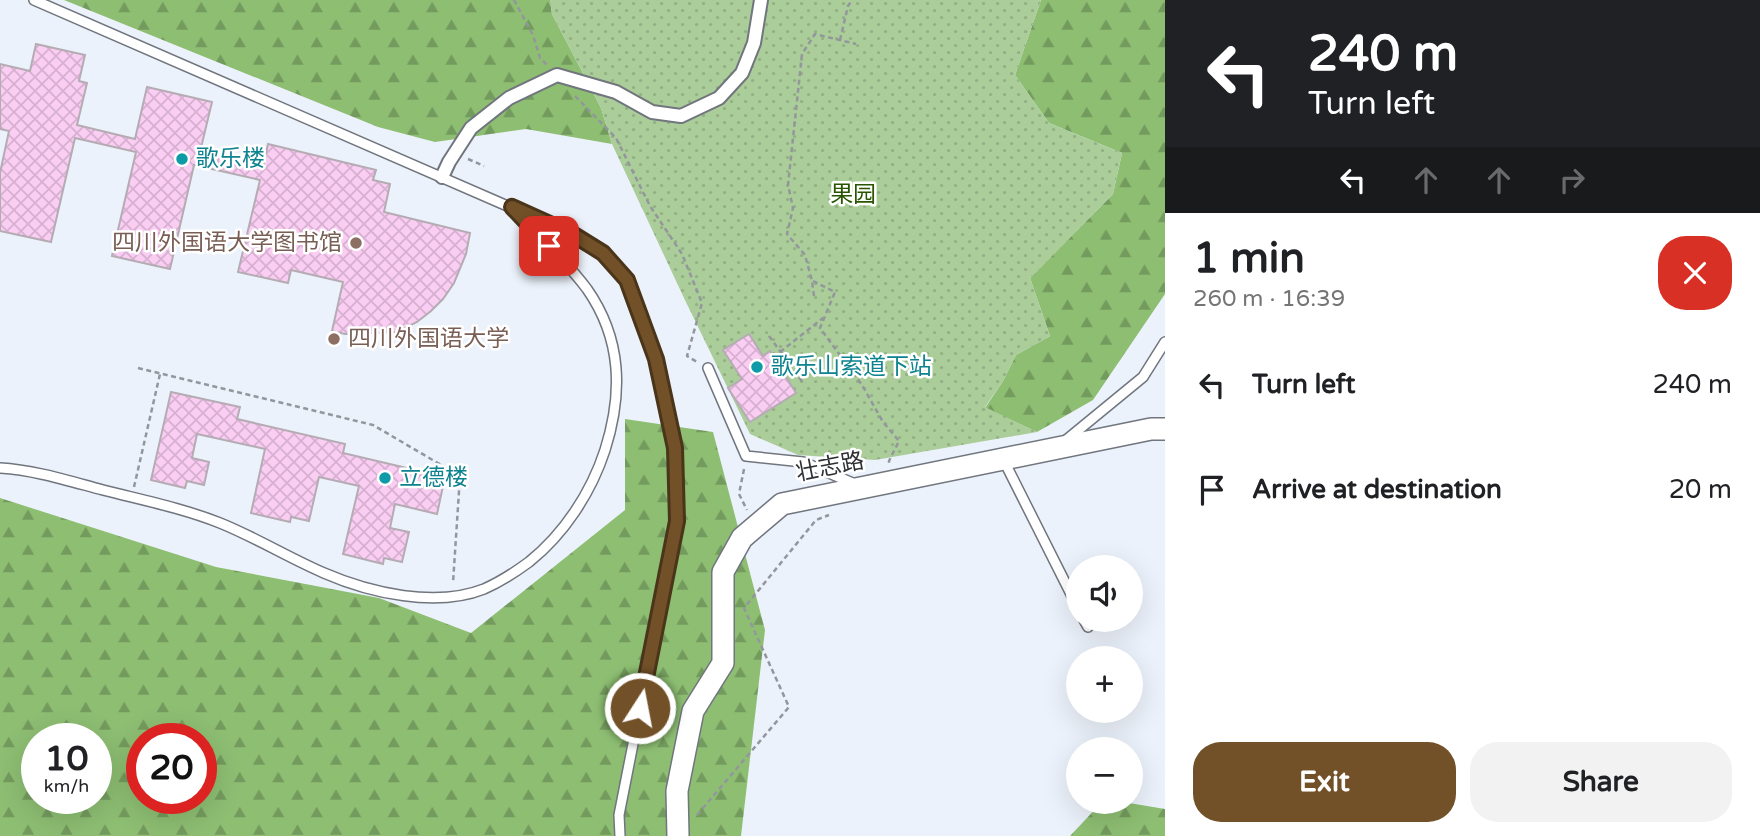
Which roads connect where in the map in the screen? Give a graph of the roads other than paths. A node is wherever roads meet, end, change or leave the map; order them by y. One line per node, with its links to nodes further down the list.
1 (34, 0): 3 (lane)
2 (761, 0): 3 (street)
3 (442, 177): 4 (lane)
4 (512, 207): 10 (lane); 14 (lane)
5 (1165, 342): 8 (lane)
6 (708, 368): 11 (lane)
7 (1165, 429): 8 (street, 壮志路)
8 (1056, 449): 9 (street, 壮志路)
9 (1004, 459): 11 (street, 壮志路); 12 (lane)
10 (0, 468)
11 (863, 488): 13 (street, 壮志路)
12 (1066, 584)
13 (678, 828)
14 (620, 836)

